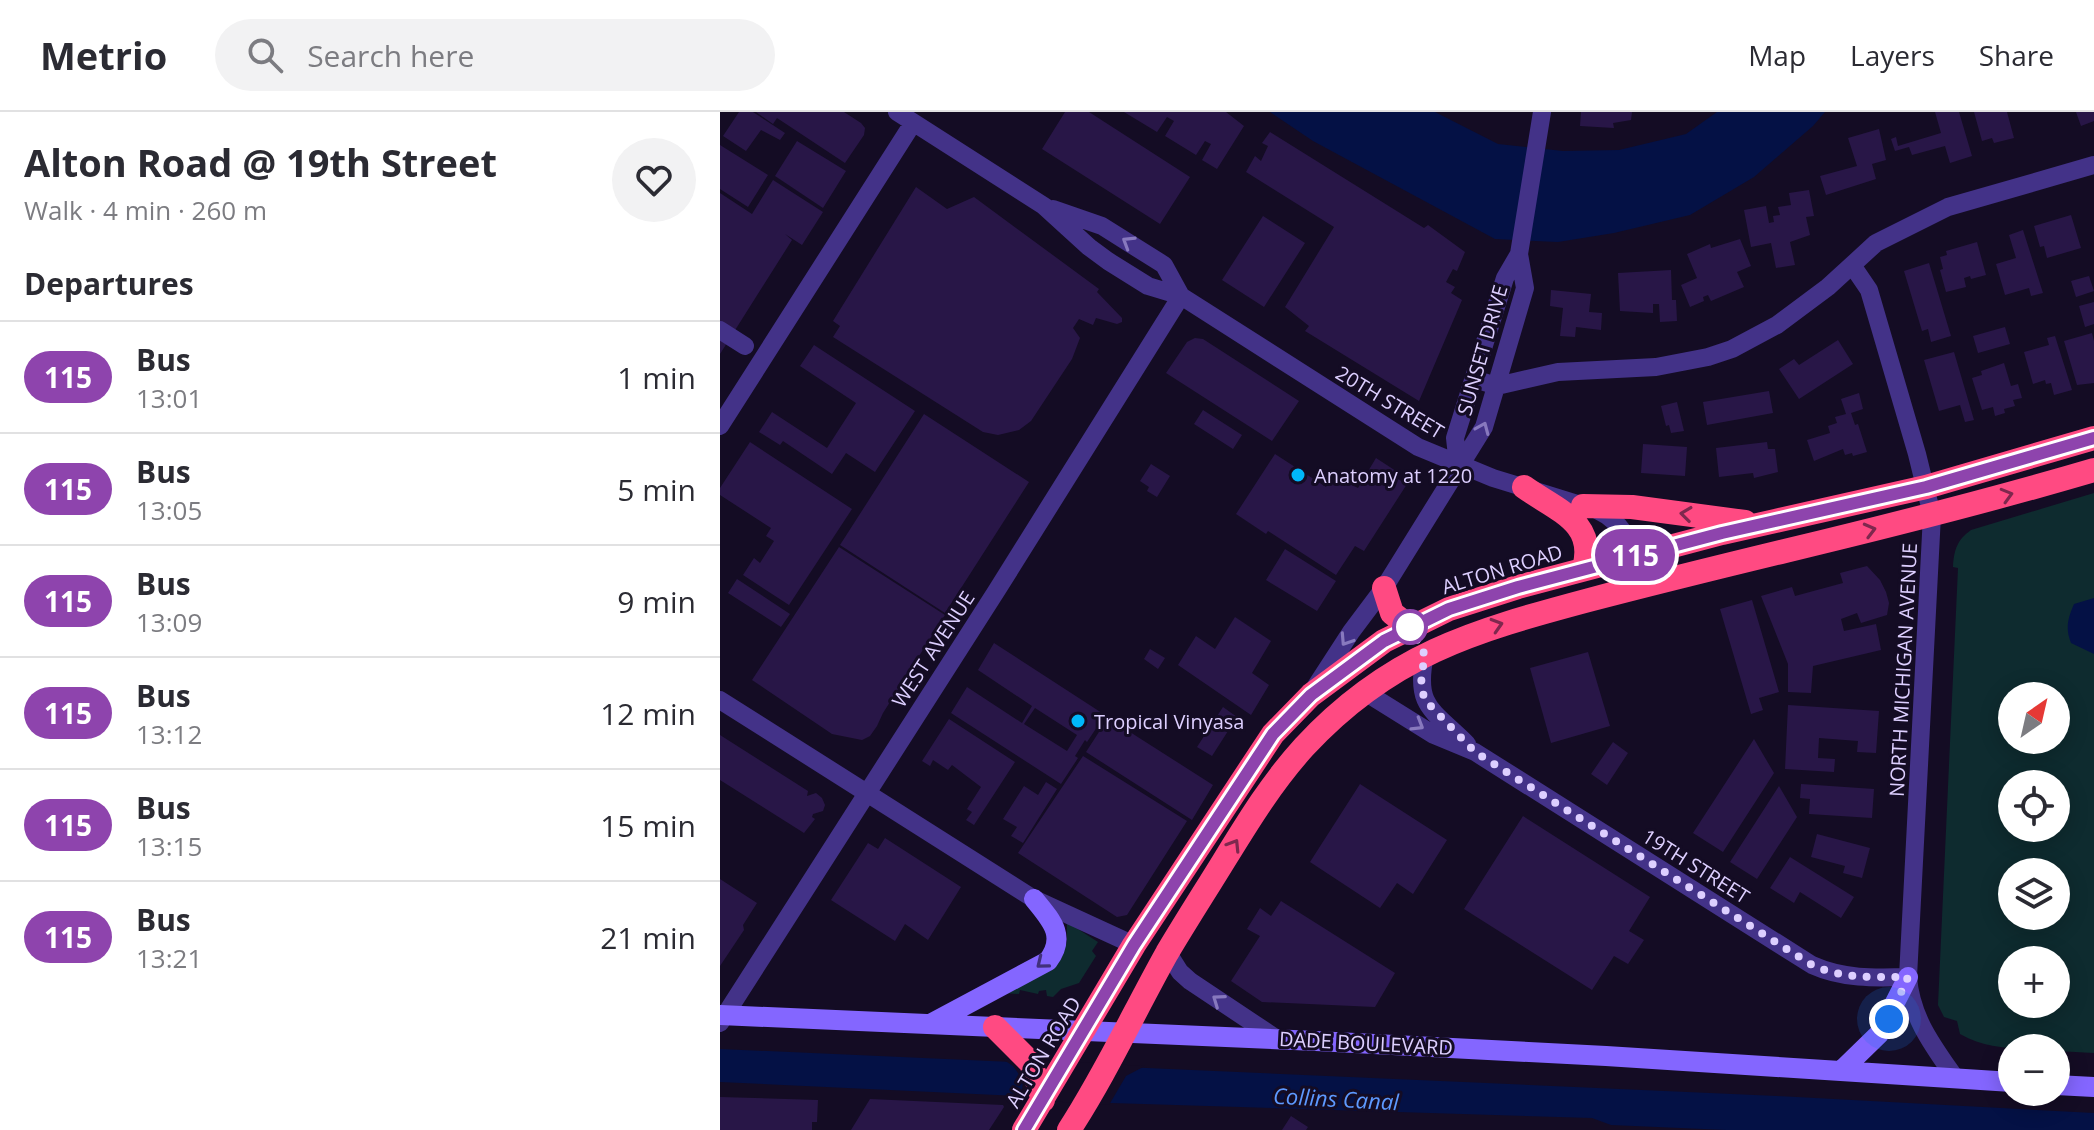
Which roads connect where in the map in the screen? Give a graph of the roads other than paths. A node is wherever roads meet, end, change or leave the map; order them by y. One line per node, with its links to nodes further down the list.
1 (897, 112): 3 (street, 20TH STREET)
2 (1542, 112): 6 (street, SUNSET DRIVE)
3 (913, 123): 5 (street, 20TH STREET); 15 (street)
4 (2094, 165): 7 (street)
5 (1044, 206): 8 (street, 20TH STREET); 8 (street, 20TH STREET, one-way to 5)
6 (1519, 254): 9 (street); 10 (street, SUNSET DRIVE)
7 (1852, 265): 14 (street); 20 (street, NORTH MICHIGAN AVENUE)
8 (1181, 296): 17 (street, 20TH STREET); 34 (street, WEST AVENUE)
9 (1496, 308): 10 (street); 13 (street)
10 (1517, 314): 14 (street, SUNSET DRIVE)
11 (720, 330): 12 (street)
12 (745, 346)
13 (1474, 379): 14 (street); 17 (street)
14 (1497, 386): 17 (street, SUNSET DRIVE, one-way to 14)
15 (720, 426)
16 (2094, 438): 20 (highway, ALTON ROAD)
17 (1458, 465): 19 (street, 20TH STREET); 27 (street, SUNSET DRIVE)
18 (2094, 470): 22 (highway, one-way to 18)
19 (1524, 487): 21 (street, 20TH STREET); 25 (highway)
20 (1926, 487): 22 (street, NORTH MICHIGAN AVENUE); 23 (highway, ALTON ROAD)
21 (1583, 506): 23 (highway, one-way to 21); 24 (street, 20TH STREET)
22 (1932, 515): 26 (highway, one-way to 22); 38 (street, NORTH MICHIGAN AVENUE)
23 (1763, 524): 24 (highway, ALTON ROAD)
24 (1635, 555): 25 (highway, ALTON ROAD); 26 (street, 20TH STREET)
25 (1584, 568): 28 (highway, ALTON ROAD)
26 (1645, 585): 29 (highway, one-way to 26)
27 (1384, 588): 28 (highway); 31 (street, SUNSET DRIVE, one-way to 31)
28 (1410, 627): 31 (highway, ALTON ROAD)
29 (1425, 655): 30 (highway); 33 (street, 19TH STREET)
30 (1365, 692): 33 (street, 19TH STREET, one-way to 33); 37 (highway, one-way to 30)
31 (1311, 695): 36 (highway, ALTON ROAD)
32 (720, 700): 34 (street)
33 (1475, 752): 38 (street, 19TH STREET)
34 (867, 794): 35 (street); 39 (street, WEST AVENUE)
35 (1034, 899): 36 (street); 40 (main road, one-way to 40)
36 (1134, 945): 42 (highway, ALTON ROAD)
37 (1168, 953): 43 (highway); 44 (street, one-way to 37)
38 (1908, 977): 45 (main road); 46 (street, NORTH MICHIGAN AVENUE)
39 (722, 1018): 40 (main road, DADE BOULEVARD)
40 (929, 1024): 41 (main road, DADE BOULEVARD)
41 (995, 1027): 42 (main road, DADE BOULEVARD); 50 (highway)
42 (1084, 1030): 43 (main road, DADE BOULEVARD); 50 (highway, ALTON ROAD)
43 (1126, 1032): 44 (main road, DADE BOULEVARD); 52 (highway)
44 (1277, 1039): 45 (main road, DADE BOULEVARD)
45 (1841, 1071): 46 (main road, DADE BOULEVARD)
46 (1956, 1079): 47 (main road, DADE BOULEVARD)
47 (1998, 1081)
48 (2070, 1086): 49 (main road)
49 (2094, 1087)
50 (1042, 1101): 51 (highway, ALTON ROAD)
51 (1024, 1130)
52 (1069, 1130)

